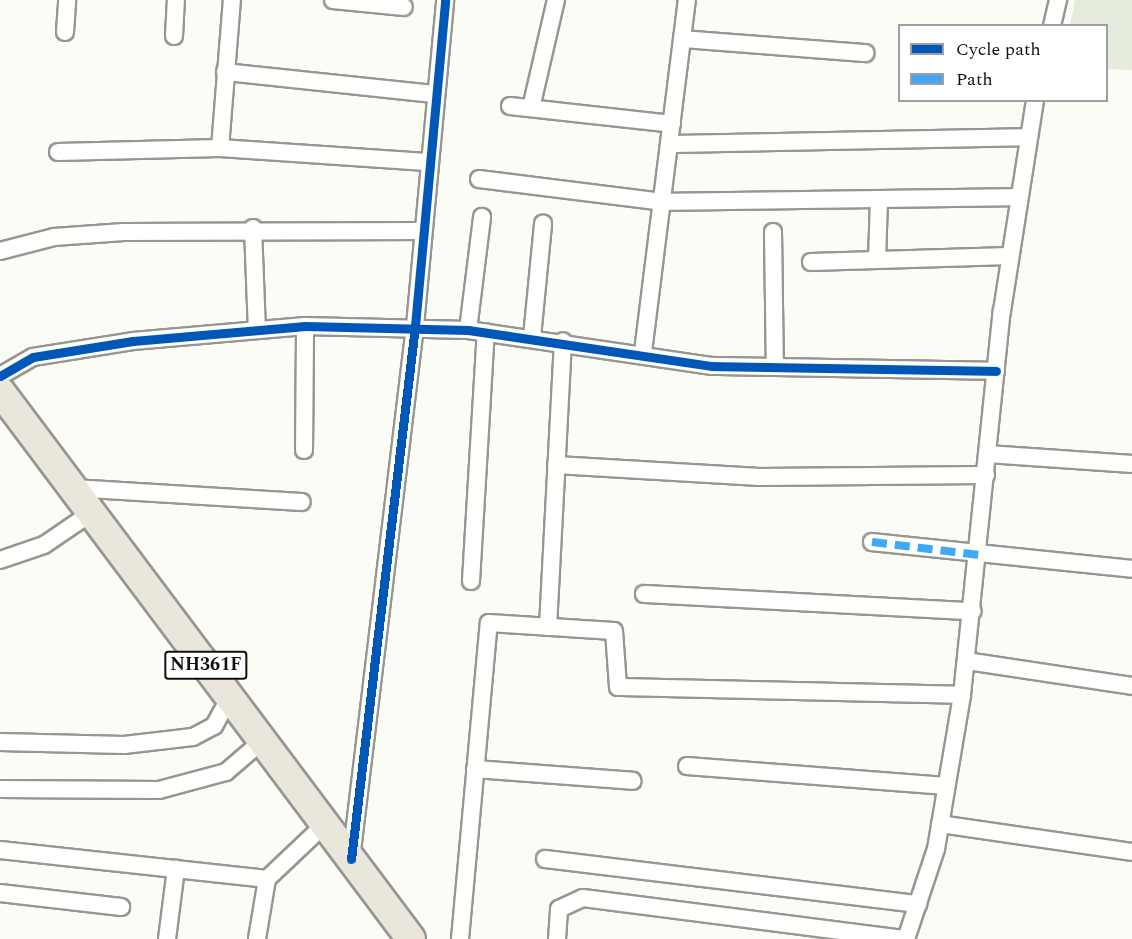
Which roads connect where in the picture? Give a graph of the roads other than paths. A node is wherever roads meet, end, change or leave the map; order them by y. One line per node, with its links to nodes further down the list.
1 (66, 0): 11 (street)
2 (176, 0): 12 (street)
3 (232, 0): 15 (street)
4 (333, 0): 9 (street)
5 (445, 0): 16 (street)
6 (556, 0): 19 (street)
7 (687, 0): 13 (street)
8 (1058, 0): 10 (street)
9 (404, 7)
10 (1052, 24)
11 (65, 32)
12 (174, 36)
13 (682, 39): 14 (street); 20 (street)
14 (865, 53)
15 (225, 72): 16 (street); 23 (street)
16 (433, 94): 25 (street)
17 (1035, 102): 21 (street)
18 (510, 106): 19 (street)
19 (531, 108): 20 (street)
20 (672, 124): 22 (street)
21 (1028, 137): 22 (street); 27 (street)
22 (669, 144): 29 (street)
23 (220, 148): 24 (street); 25 (street)
24 (58, 152)
25 (427, 162): 33 (street)
26 (479, 179): 29 (street)
27 (1019, 197): 28 (street); 36 (street)
28 (879, 199): 29 (street); 37 (street)
29 (663, 202): 46 (street)
30 (482, 217): 42 (street)
31 (543, 224): 44 (street)
32 (253, 228): 33 (street); 35 (street); 41 (street)
33 (422, 231): 40 (street)
34 (773, 232): 47 (street)
35 (0, 251)
36 (1010, 256): 37 (street); 48 (street)
37 (877, 260): 38 (street)
38 (811, 262)
39 (304, 326): 40 (street); 41 (street); 51 (street)
40 (415, 326): 42 (street); 82 (street)
41 (257, 330): 49 (street)
42 (468, 330): 43 (street)
43 (486, 332): 44 (street); 63 (street)
44 (532, 337): 45 (street)
45 (562, 341): 46 (street); 54 (street)
46 (643, 352): 47 (street)
47 (775, 367): 48 (street)
48 (996, 371): 52 (street)
49 (0, 376)
50 (3, 400): 56 (highway, NH361F)
51 (304, 450)
52 (988, 454): 53 (street); 55 (street)
53 (1132, 464)
54 (556, 465): 55 (street); 66 (street)
55 (986, 475): 60 (street)
56 (73, 488): 57 (street); 58 (highway, NH361F)
57 (302, 502)
58 (91, 513): 61 (street); 70 (highway, NH361F)
59 (872, 542): 60 (street)
60 (979, 555): 62 (street); 65 (street)
61 (0, 560)
62 (1132, 569)
63 (471, 581)
64 (644, 594): 65 (street)
65 (973, 610): 67 (street)
66 (548, 627): 69 (street); 74 (street)
67 (966, 661): 68 (street); 69 (street)
68 (1132, 686)
69 (962, 695): 76 (street)
70 (230, 698): 71 (highway, NH361F); 72 (street)
71 (262, 741): 77 (street); 78 (highway, NH361F)
72 (0, 742)
73 (687, 766): 76 (street)
74 (476, 769): 75 (street); 92 (street)
75 (633, 782)
76 (946, 786): 79 (street)
77 (0, 789)
78 (325, 824): 82 (highway, NH361F); 85 (street)
79 (940, 824): 81 (street); 87 (street)
80 (0, 850): 84 (street)
81 (1132, 852)
82 (351, 859): 91 (highway, NH361F)
83 (545, 859): 87 (street)
84 (176, 869): 85 (street); 89 (street)
85 (267, 879): 90 (street)
86 (0, 893): 88 (street)
87 (918, 904): 94 (street)
88 (121, 907)
89 (166, 939)
90 (258, 939)
91 (411, 939)
92 (460, 939)
93 (556, 939): 94 (street)
94 (905, 939)

